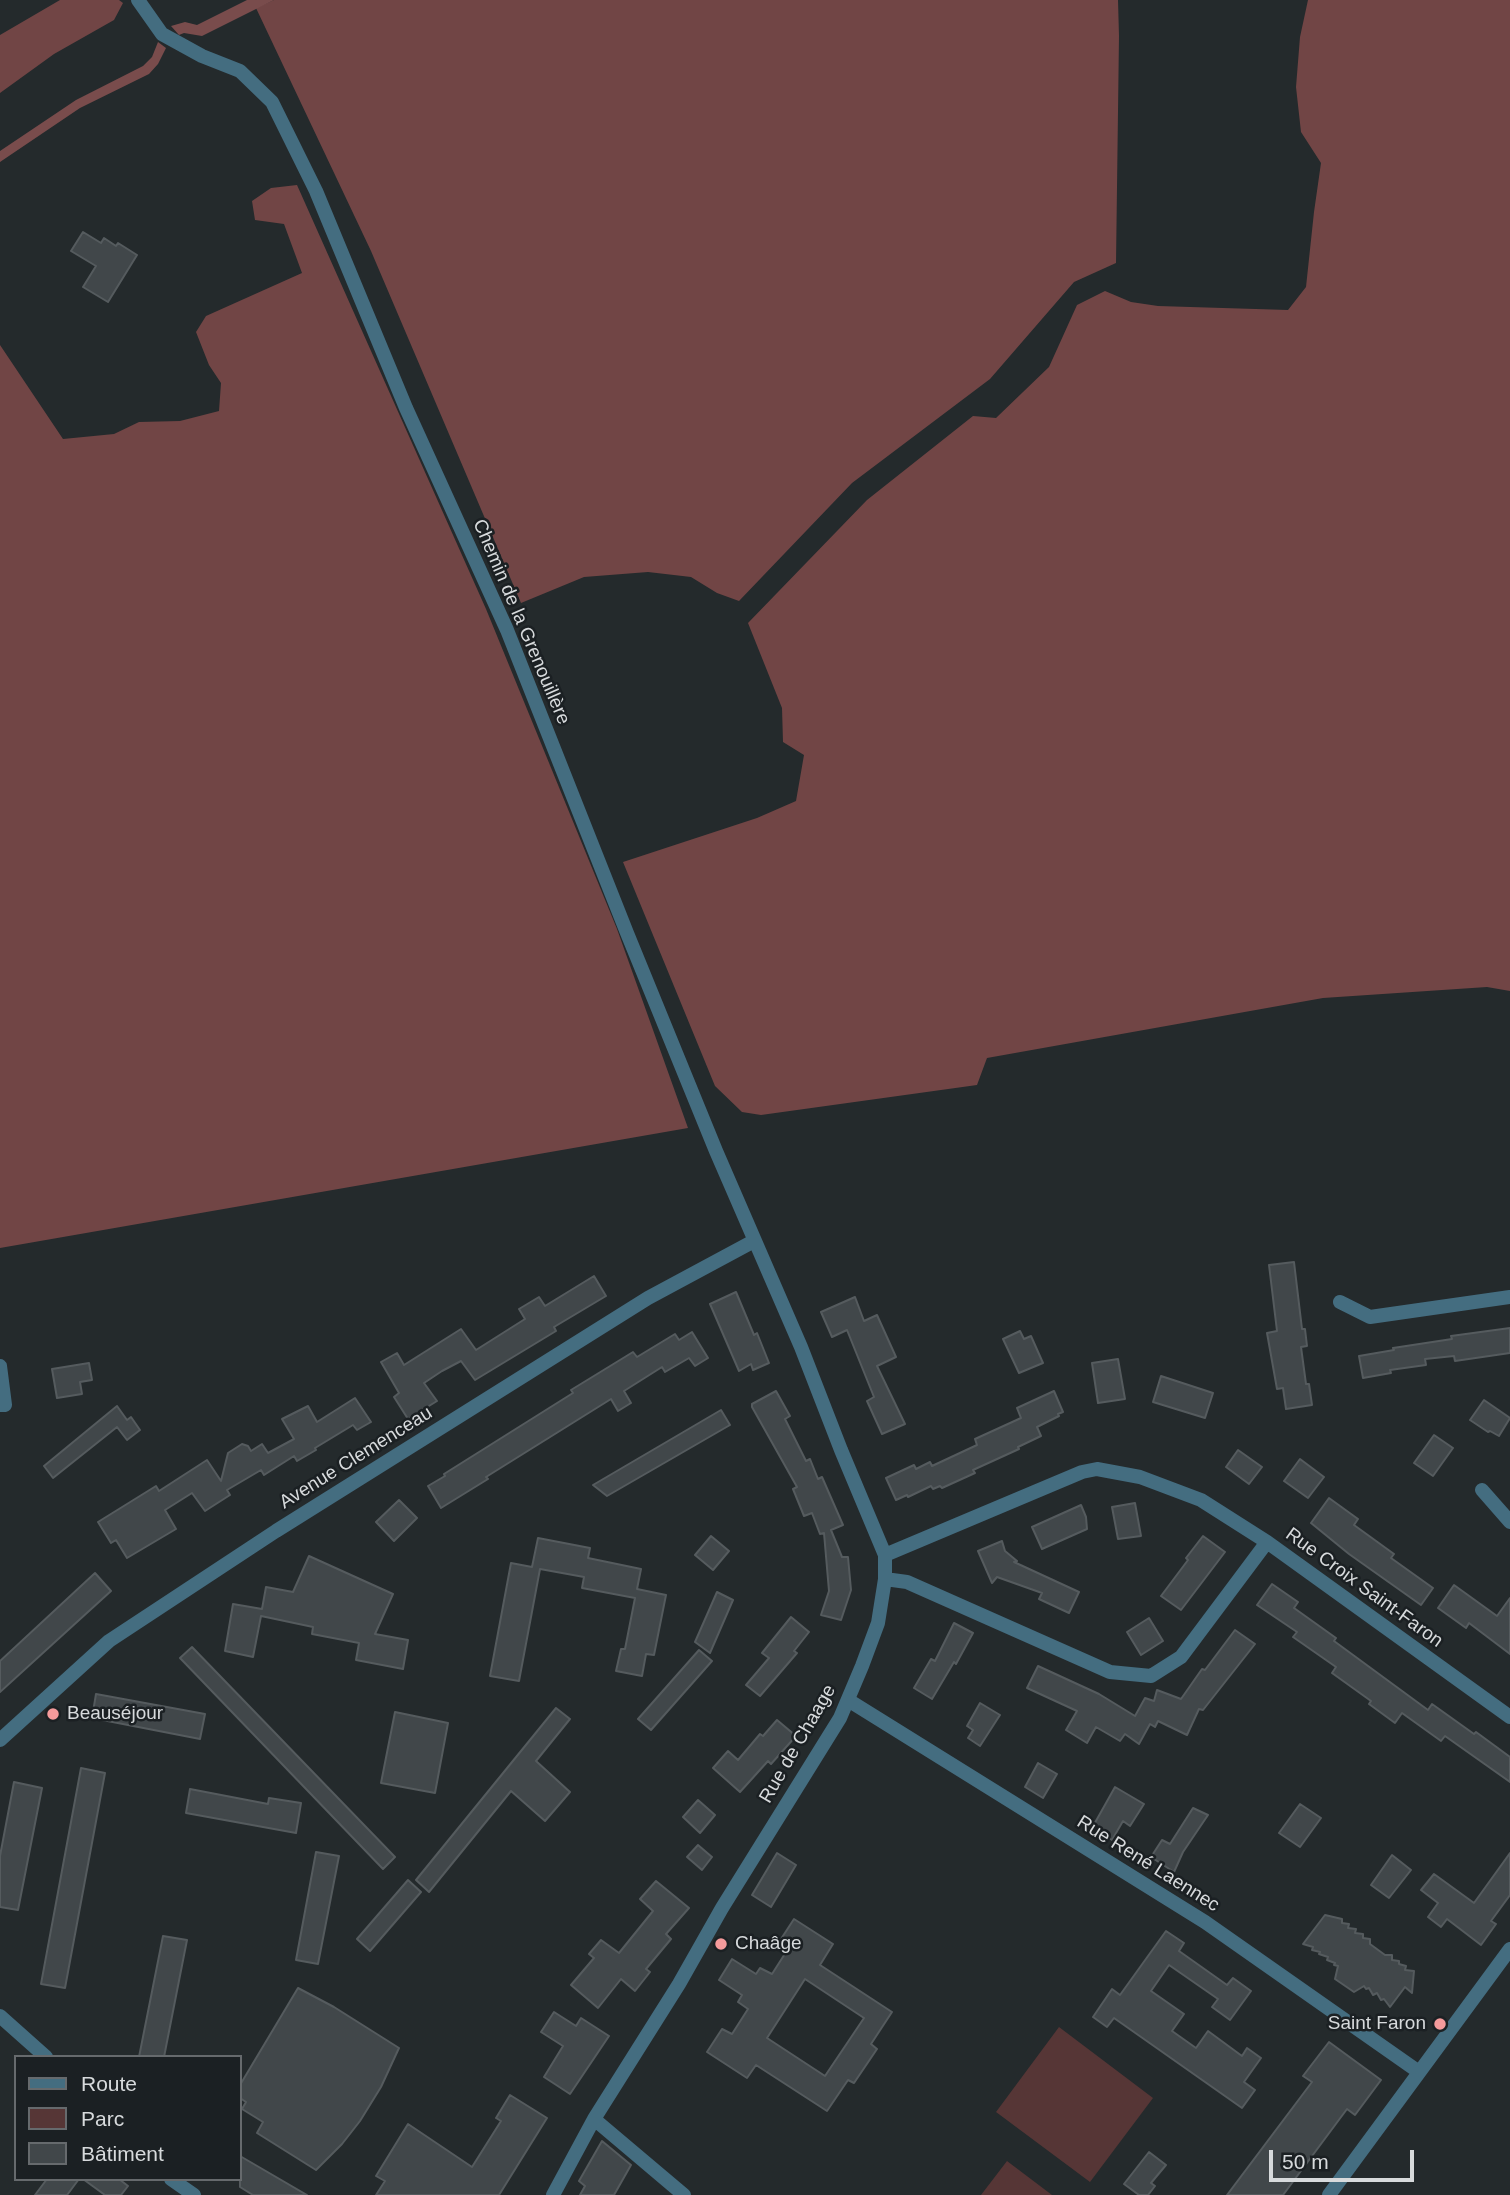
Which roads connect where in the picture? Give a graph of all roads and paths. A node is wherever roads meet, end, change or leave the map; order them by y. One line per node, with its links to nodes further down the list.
1 (138, 0): 2 (street, Chemin de la Grenouillère)
2 (754, 1241): 10 (street, Rue de Chaage); 14 (street, Avenue Clemenceau)
3 (1510, 1297): 4 (street)
4 (1340, 1302)
5 (0, 1366): 6 (street)
6 (0, 1405)
7 (1482, 1490): 8 (street)
8 (1510, 1522)
9 (1267, 1542): 10 (street); 11 (street, Rue Croix Saint-Faron); 13 (street, Rue Croix Saint-Faron)
10 (885, 1555): 11 (street, Rue de Chaage)
11 (885, 1579): 12 (street, Rue de Chaage)
12 (848, 1700): 18 (street, Rue René Laennec); 19 (street, Rue de Chaage)
13 (1510, 1717)
14 (0, 1740)
15 (1510, 1949): 18 (street)
16 (0, 2016): 17 (street)
17 (44, 2055)
18 (1419, 2072): 24 (street)
19 (594, 2119): 22 (street, Rue de Chaage); 23 (street)
20 (174, 2181): 21 (street)
21 (194, 2195)
22 (553, 2195)
23 (684, 2195)
24 (1329, 2195)

